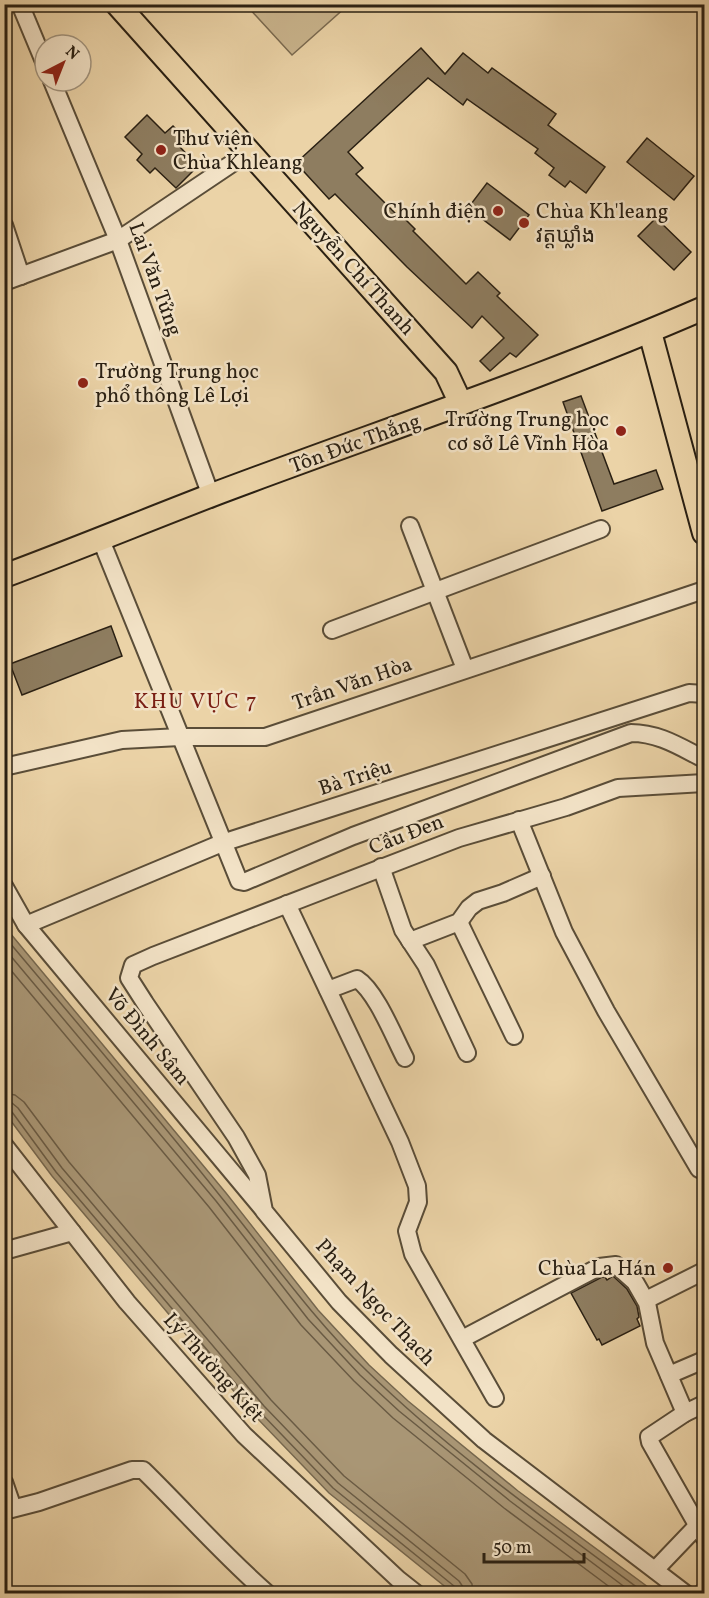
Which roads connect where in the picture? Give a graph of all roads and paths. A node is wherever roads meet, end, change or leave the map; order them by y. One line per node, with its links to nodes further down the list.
1 (20, 4): 3 (street)
2 (117, 4): 5 (main road, Nguyễn Chí Thanh)
3 (33, 35)
4 (57, 93): 7 (street, Lai Văn Tửng)
5 (249, 152): 7 (street); 12 (main road, Nguyễn Chí Thanh)
6 (4, 225): 8 (street)
7 (118, 240): 8 (street); 13 (street, Lai Văn Tửng)
8 (21, 276): 9 (street)
9 (4, 282)
10 (705, 308): 11 (main road, Tôn Đức Thắng)
11 (650, 332): 12 (main road, Tôn Đức Thắng); 16 (main road)
12 (460, 404): 13 (main road, Tôn Đức Thắng)
13 (211, 496): 17 (main road, Tôn Đức Thắng)
14 (411, 526): 19 (street)
15 (601, 529): 19 (street)
16 (705, 533)
17 (101, 540): 18 (main road, Tôn Đức Thắng); 24 (street)
18 (4, 576)
19 (435, 591): 21 (street); 22 (street)
20 (705, 591): 22 (street, Trần Văn Hòa)
21 (332, 630)
22 (465, 669): 24 (street, Trần Văn Hòa)
23 (705, 694): 29 (street, Bà Triệu)
24 (180, 737): 26 (street, Trần Văn Hòa); 29 (street)
25 (705, 759): 29 (street)
26 (4, 766)
27 (705, 783): 28 (street, Cầu Đen)
28 (519, 820): 30 (street, Cầu Đen); 31 (street)
29 (222, 843): 35 (street, Bà Triệu)
30 (381, 867): 33 (street, Cầu Đen); 36 (street)
31 (542, 876): 34 (street); 43 (street)
32 (4, 886): 35 (street, Võ Đình Sâm)
33 (287, 904): 37 (street, Cầu Đen); 38 (street)
34 (459, 922): 36 (street); 39 (street)
35 (26, 925): 44 (street, Võ Đình Sâm)
36 (410, 940): 40 (street)
37 (133, 965): 44 (street, Phạm Ngọc Thạch)
38 (328, 990): 41 (street); 49 (street)
39 (514, 1036)
40 (467, 1053)
41 (405, 1058)
42 (4, 1145): 45 (street, Lý Thường Kiệt)
43 (699, 1169)
44 (264, 1211): 58 (street, Phạm Ngọc Thạch)
45 (72, 1232): 46 (street); 60 (street, Lý Thường Kiệt)
46 (4, 1251)
47 (705, 1271): 48 (street)
48 (646, 1300): 49 (street); 51 (street)
49 (462, 1339): 52 (street)
50 (705, 1360): 51 (street)
51 (669, 1375): 54 (street)
52 (495, 1398)
53 (705, 1404): 54 (street)
54 (685, 1413): 57 (street)
55 (4, 1482): 56 (street)
56 (9, 1510): 59 (street)
57 (702, 1529): 58 (street)
58 (655, 1570): 61 (street, Phạm Ngọc Thạch)
59 (268, 1593)
60 (417, 1593)
61 (686, 1593)

